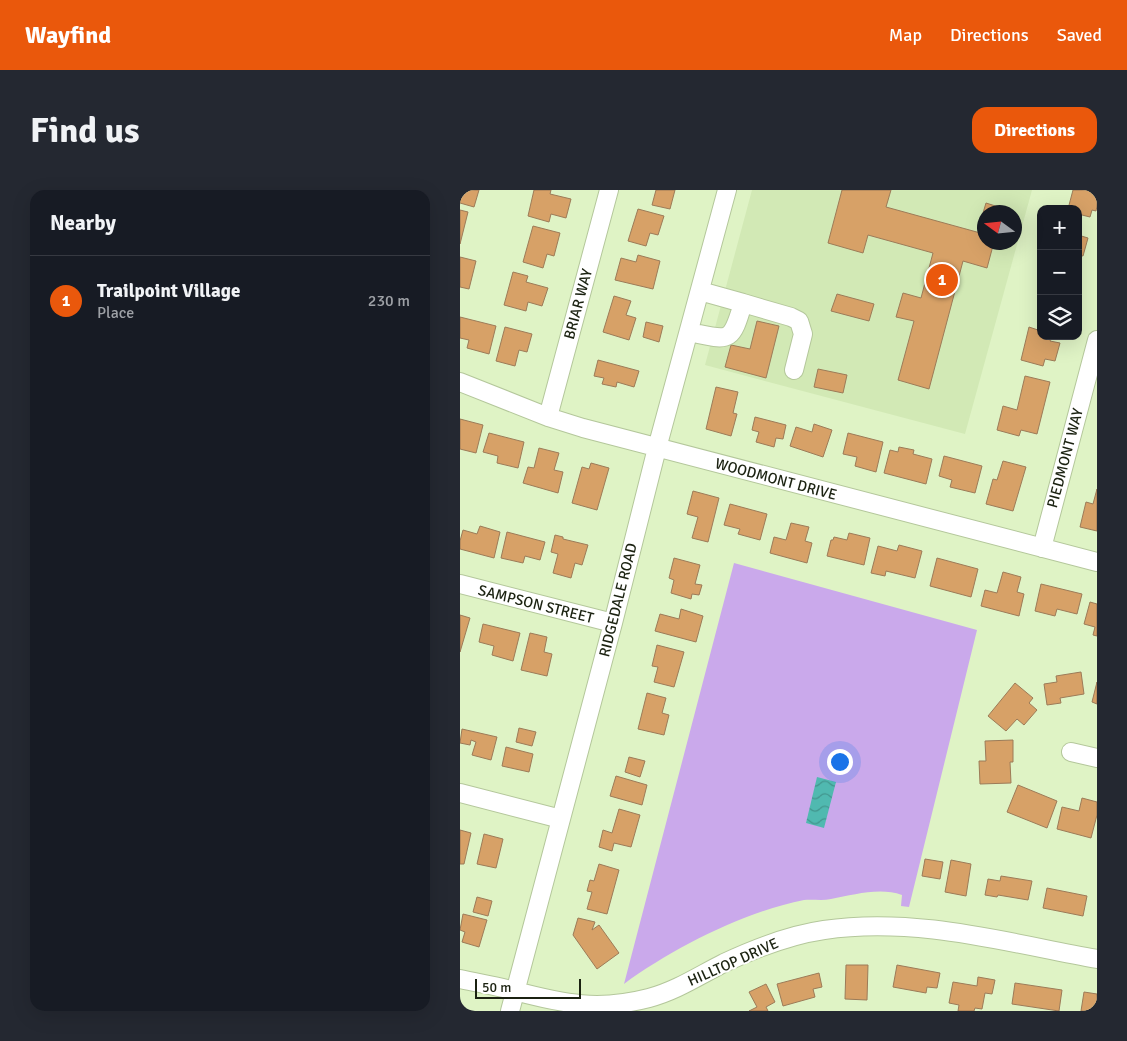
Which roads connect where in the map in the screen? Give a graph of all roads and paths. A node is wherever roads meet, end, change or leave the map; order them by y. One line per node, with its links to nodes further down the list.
1 (609, 190): 9 (street, BRIAR WAY)
2 (728, 190): 3 (street, RIDGEDALE ROAD)
3 (700, 291): 4 (street); 5 (street, RIDGEDALE ROAD)
4 (742, 303): 5 (street); 7 (street)
5 (688, 332): 10 (street, RIDGEDALE ROAD)
6 (1097, 340): 11 (street, PIEDMONT WAY)
7 (794, 370)
8 (460, 382): 9 (street, WOODMONT DRIVE)
9 (548, 417): 10 (street, WOODMONT DRIVE)
10 (657, 448): 11 (street, WOODMONT DRIVE); 14 (street, RIDGEDALE ROAD)
11 (1042, 548): 12 (street, WOODMONT DRIVE)
12 (1097, 562)
13 (460, 584): 14 (street, SAMPSON STREET)
14 (613, 623): 18 (street, RIDGEDALE ROAD)
15 (1071, 752): 16 (street)
16 (1097, 758)
17 (460, 793): 18 (street)
18 (561, 819): 21 (street, RIDGEDALE ROAD)
19 (1097, 959): 21 (street, HILLTOP DRIVE)
20 (460, 979): 21 (street, HILLTOP DRIVE)
21 (515, 991): 22 (street, RIDGEDALE ROAD)
22 (510, 1011)

